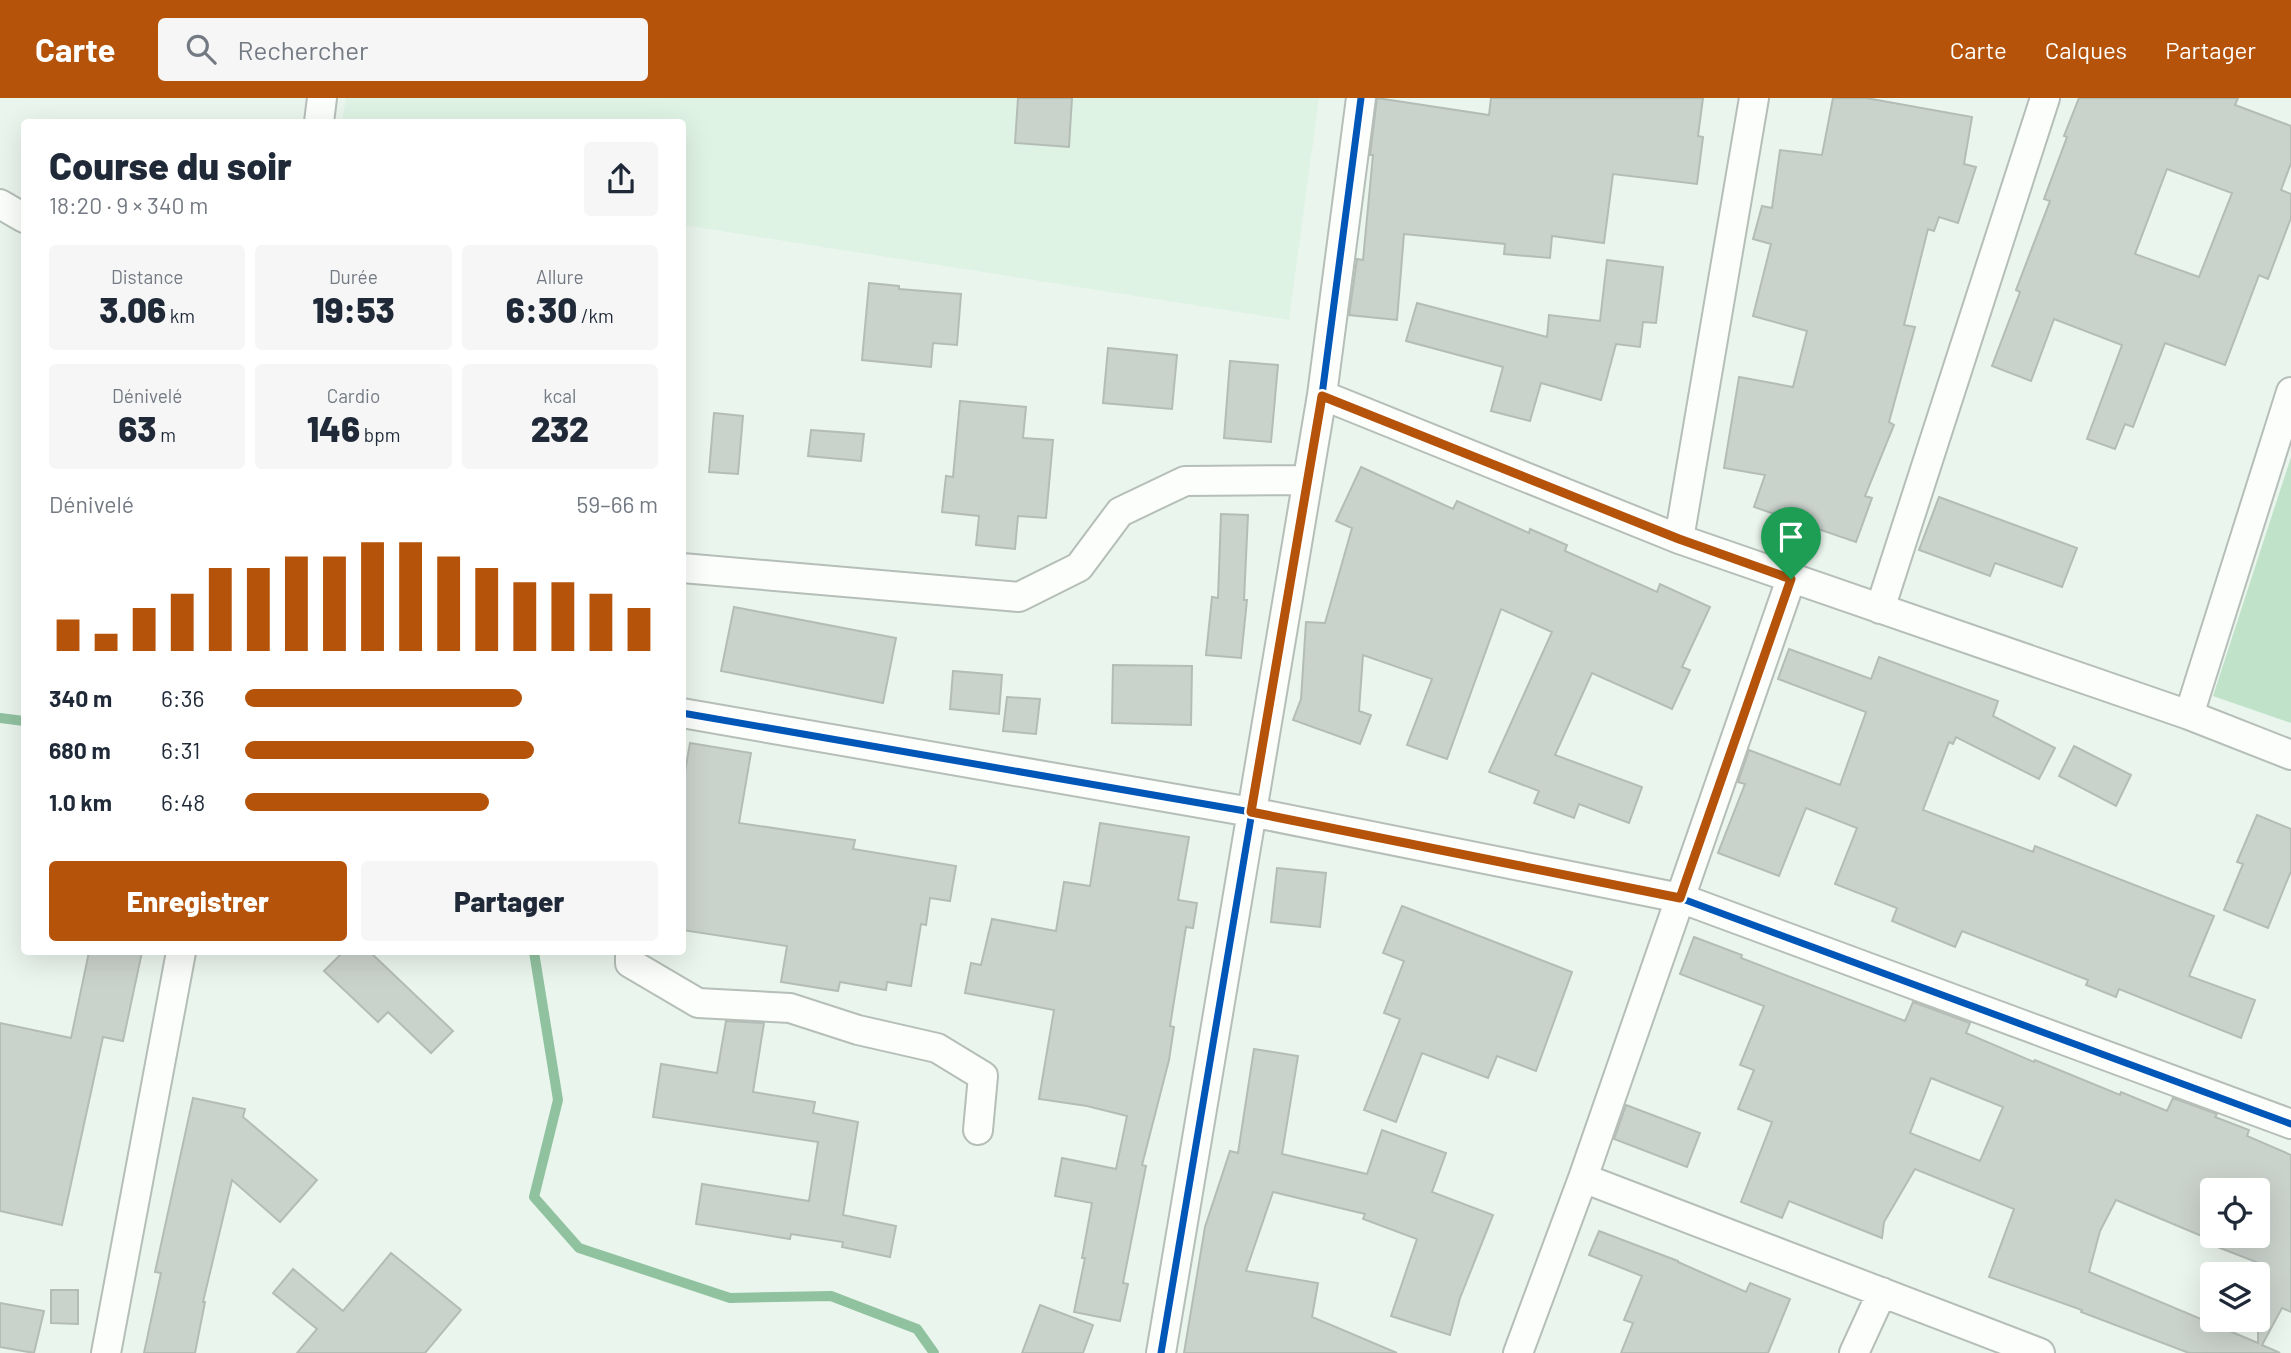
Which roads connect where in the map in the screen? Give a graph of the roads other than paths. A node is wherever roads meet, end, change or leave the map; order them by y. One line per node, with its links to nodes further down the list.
1 (322, 98): 5 (street)
2 (1361, 98): 9 (street)
3 (1754, 98): 11 (street)
4 (2045, 98): 14 (street)
5 (319, 119)
6 (0, 204): 7 (street)
7 (21, 216)
8 (2291, 393): 16 (street)
9 (1322, 396): 10 (street); 11 (street)
10 (1307, 480): 12 (street); 18 (street)
11 (1679, 539): 13 (street)
12 (686, 568)
13 (1791, 579): 14 (street); 19 (street)
14 (1880, 609): 16 (street)
15 (686, 714): 18 (street)
16 (2189, 715): 17 (street)
17 (2291, 755)
18 (1251, 812): 19 (street); 27 (street)
19 (1680, 898): 22 (street); 24 (street)
20 (180, 955): 26 (street)
21 (630, 955): 23 (street)
22 (2291, 1124)
23 (978, 1130)
24 (1583, 1178): 25 (street); 28 (street)
25 (1882, 1292): 29 (street); 30 (street)
26 (106, 1353)
27 (1161, 1353)
28 (1518, 1353)
29 (1854, 1353)
30 (2040, 1353)

